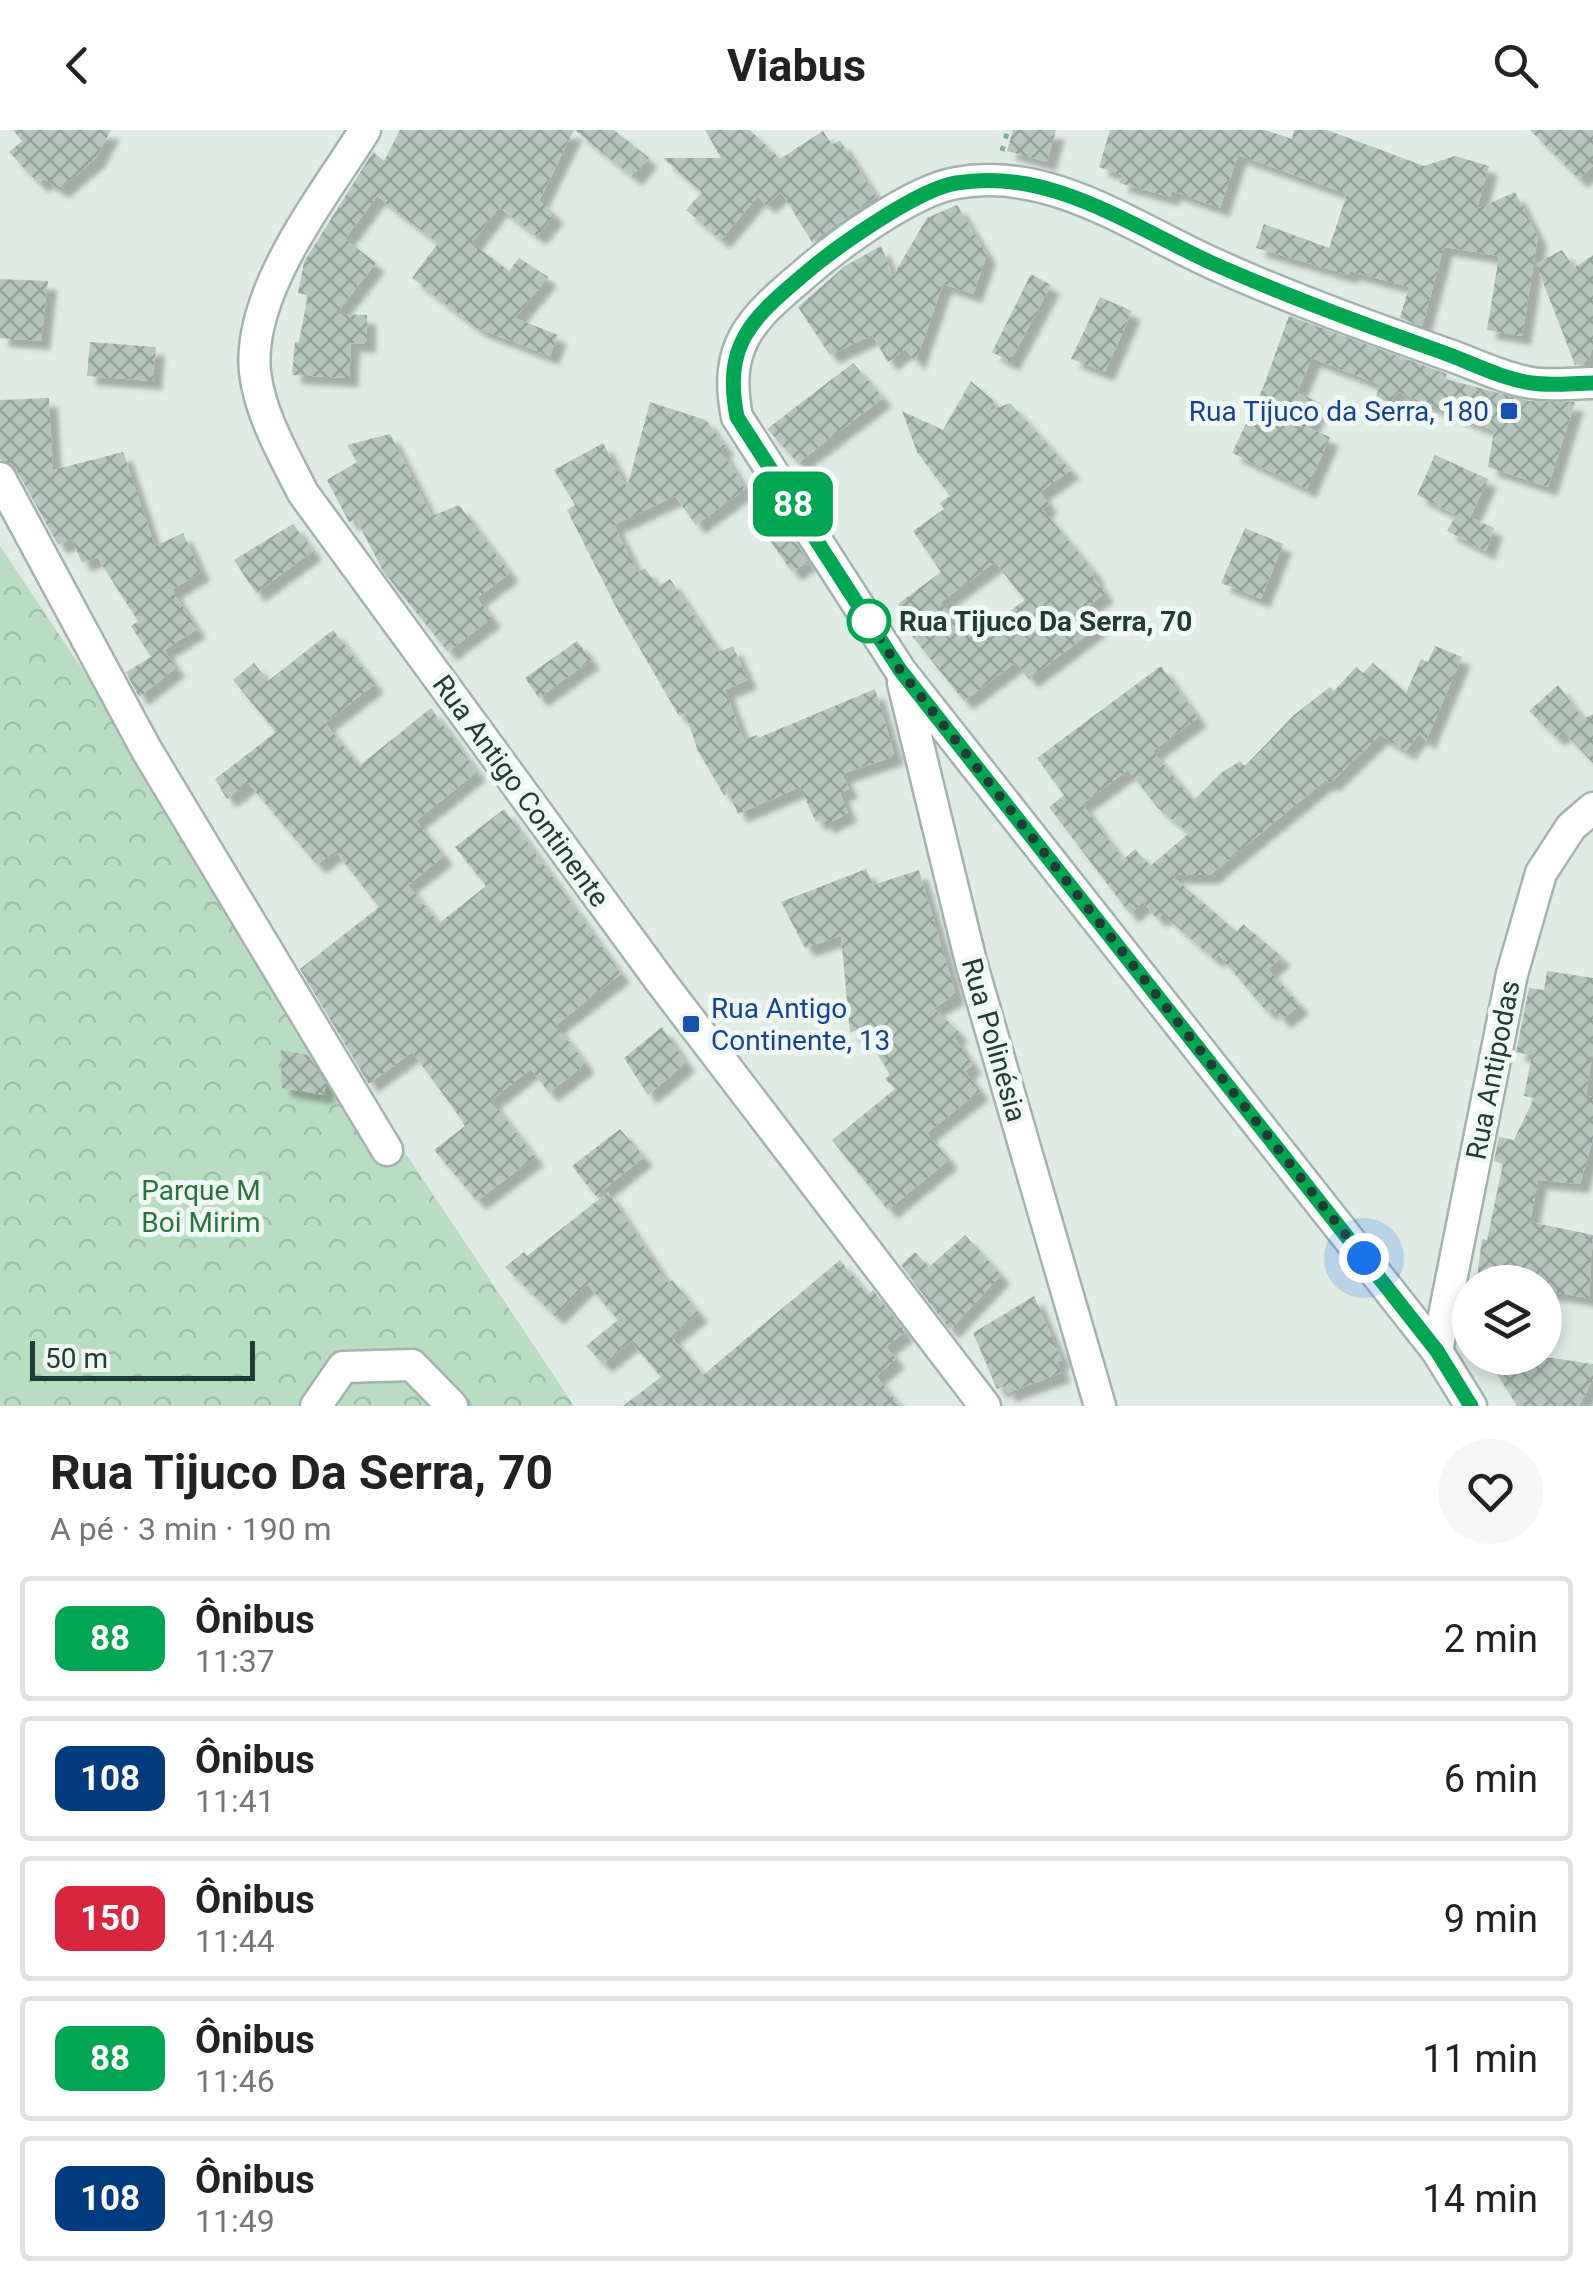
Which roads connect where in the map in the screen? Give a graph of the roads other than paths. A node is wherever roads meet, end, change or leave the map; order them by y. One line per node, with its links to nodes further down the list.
1 (365, 130): 10 (street, Rua Antigo Continente)
2 (1593, 383): 4 (street)
3 (0, 478): 6 (street)
4 (900, 670): 7 (street); 11 (street, Rua Polinésia)
5 (1593, 808): 7 (street, Rua Antipodas)
6 (387, 1150)
7 (1437, 1351): 12 (street)
8 (316, 1406): 9 (street)
9 (452, 1406)
10 (985, 1406)
11 (1100, 1406)
12 (1471, 1406)

